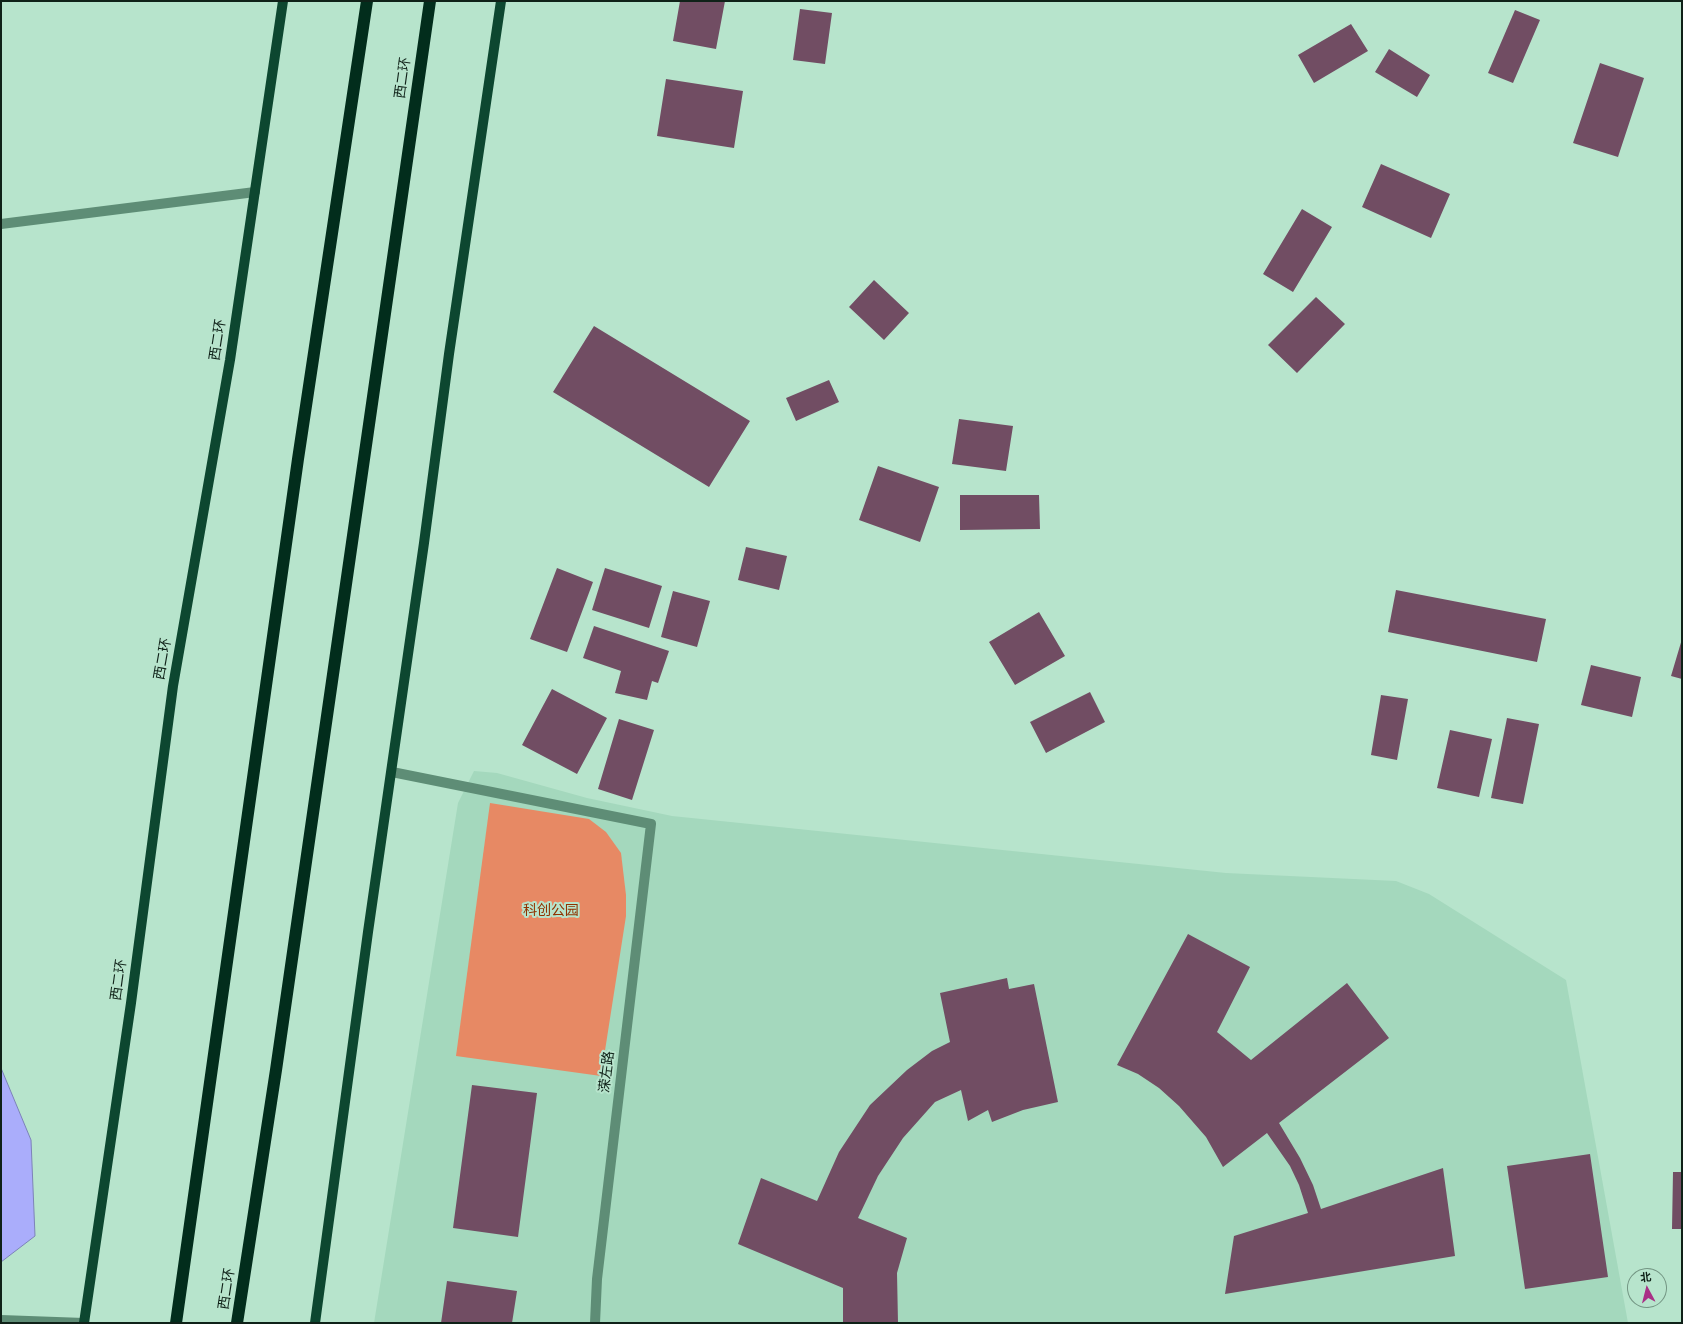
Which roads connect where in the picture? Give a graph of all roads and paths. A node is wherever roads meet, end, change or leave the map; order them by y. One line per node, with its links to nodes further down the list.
1 (283, 1): 5 (main road, 西二环)
2 (367, 1): 10 (highway)
3 (430, 1): 11 (highway, 西二环)
4 (501, 1): 7 (main road)
5 (255, 192): 6 (street); 9 (main road, 西二环)
6 (1, 224)
7 (392, 772): 12 (main road); 13 (street, 溁左路)
8 (1, 1320): 9 (street)
9 (84, 1323)
10 (176, 1323)
11 (238, 1323)
12 (315, 1323)
13 (595, 1323)

